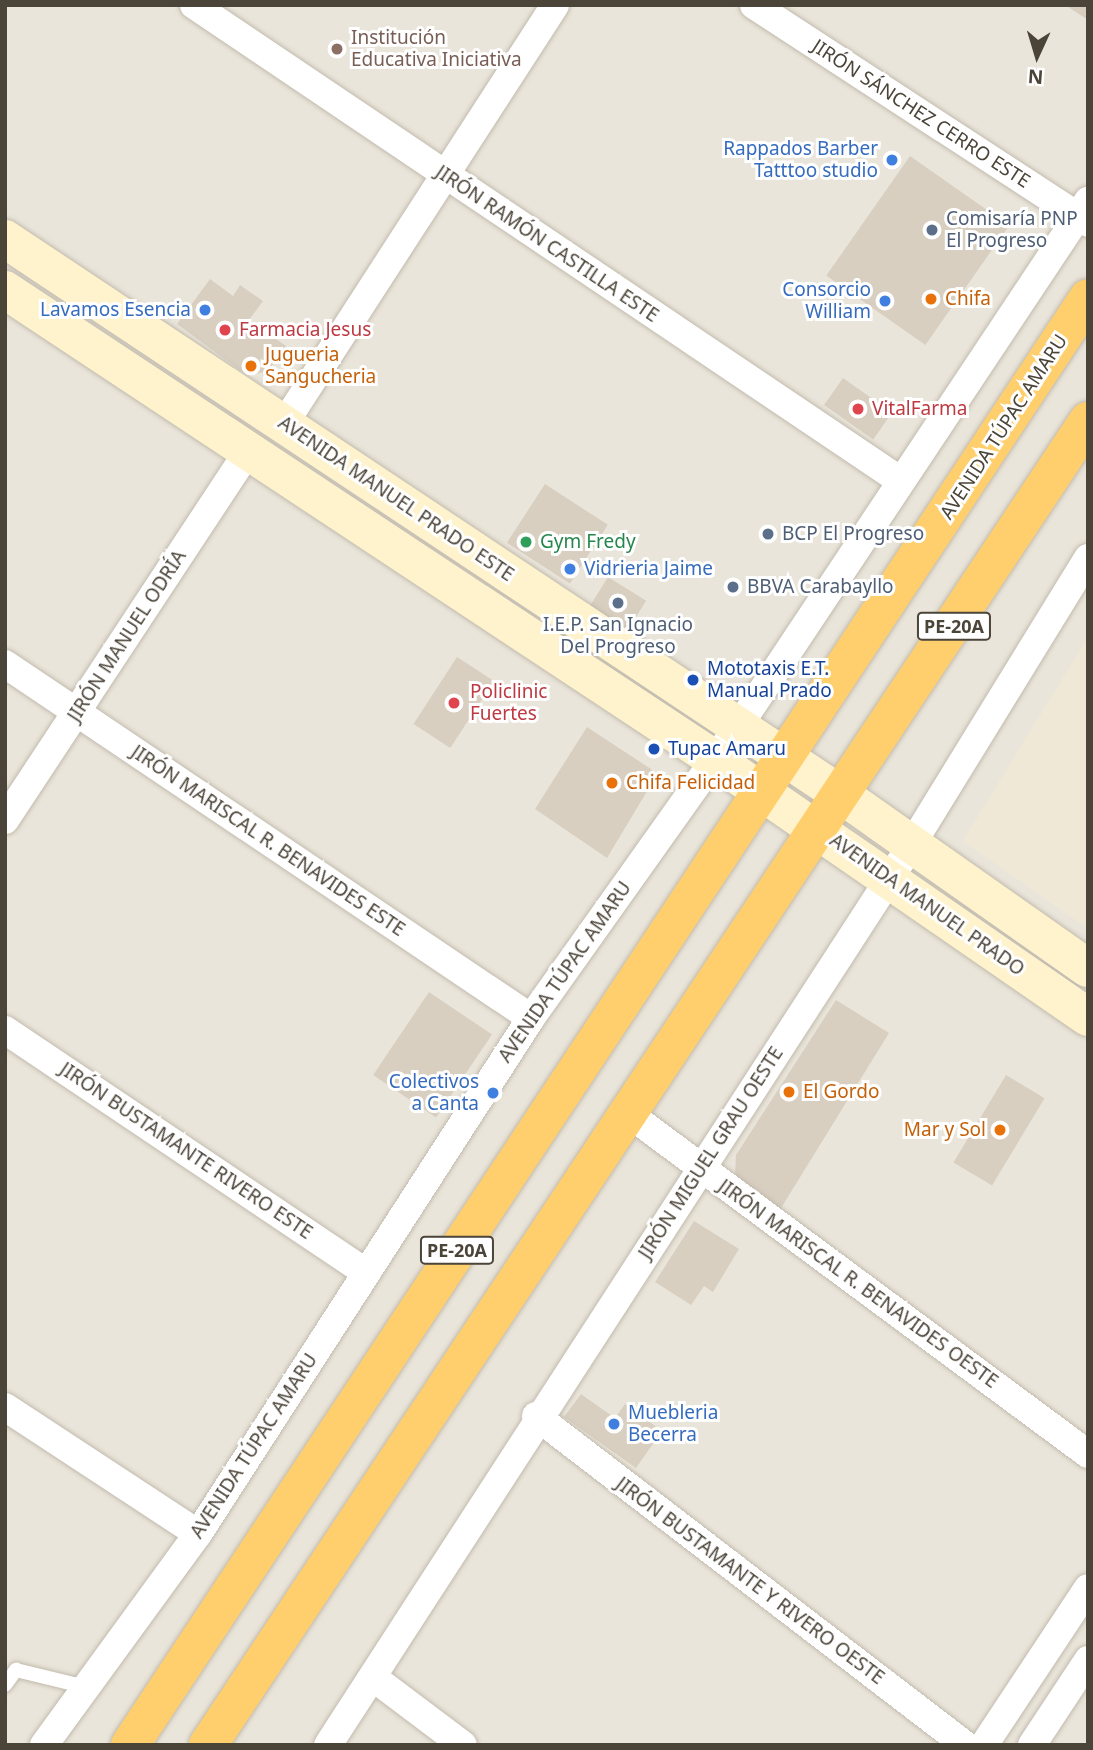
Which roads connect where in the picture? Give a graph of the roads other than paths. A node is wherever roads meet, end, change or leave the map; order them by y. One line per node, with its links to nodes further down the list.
1 (194, 5): 4 (street, JIRÓN RAMÓN CASTILLA ESTE)
2 (555, 5): 4 (street)
3 (754, 5): 5 (street, JIRÓN SÁNCHEZ CERRO ESTE)
4 (445, 176): 10 (street); 12 (street, JIRÓN RAMÓN CASTILLA ESTE)
5 (1085, 214): 12 (street, AVENIDA TÚPAC AMARU)
6 (5, 239): 10 (street, AVENIDA MANUEL PRADO ESTE)
7 (5, 290): 11 (street)
8 (1088, 298): 18 (highway, AVENIDA TÚPAC AMARU / PE-20A)
9 (1088, 421): 20 (highway, PE-20A)
10 (284, 424): 16 (street, AVENIDA MANUEL PRADO ESTE)
11 (248, 451): 15 (street, JIRÓN MANUEL ODRÍA); 17 (street)
12 (901, 481): 16 (street, AVENIDA TÚPAC AMARU)
13 (1088, 558): 23 (street, JIRÓN MIGUEL GRAU OESTE)
14 (5, 664): 15 (street, JIRÓN MARISCAL R. BENAVIDES ESTE)
15 (76, 712): 21 (street, JIRÓN MANUEL ODRÍA); 27 (street, JIRÓN MARISCAL R. BENAVIDES ESTE)
16 (737, 727): 17 (street, AVENIDA TÚPAC AMARU); 18 (street, AVENIDA MANUEL PRADO ESTE)
17 (714, 759): 19 (street); 27 (street, AVENIDA TÚPAC AMARU)
18 (788, 759): 19 (highway, AVENIDA TÚPAC AMARU / PE-20A); 20 (street)
19 (765, 794): 22 (street, AVENIDA MANUEL PRADO); 42 (highway, AVENIDA TÚPAC AMARU / PE-20A)
20 (843, 796): 22 (highway, PE-20A); 23 (street)
21 (5, 820)
22 (820, 831): 24 (street, AVENIDA MANUEL PRADO); 29 (highway, PE-20A)
23 (912, 844): 24 (street, JIRÓN MIGUEL GRAU OESTE); 25 (street)
24 (888, 878): 26 (street, AVENIDA MANUEL PRADO); 30 (street, JIRÓN MIGUEL GRAU OESTE)
25 (1088, 968)
26 (1088, 1017)
27 (531, 1018): 31 (street, AVENIDA TÚPAC AMARU)
28 (5, 1030): 31 (street, JIRÓN BUSTAMANTE RIVERO ESTE)
29 (628, 1114): 30 (street, JIRÓN MARISCAL R. BENAVIDES OESTE); 43 (highway, PE-20A)
30 (702, 1169): 33 (street, JIRÓN MIGUEL GRAU OESTE); 34 (street, JIRÓN MARISCAL R. BENAVIDES OESTE)
31 (366, 1273): 35 (street, AVENIDA TÚPAC AMARU)
32 (5, 1407): 35 (street)
33 (536, 1416): 38 (street, JIRÓN MIGUEL GRAU OESTE); 46 (street, JIRÓN BUSTAMANTE Y RIVERO OESTE)
34 (1088, 1454)
35 (198, 1534): 40 (street, AVENIDA TÚPAC AMARU)
36 (1088, 1588): 47 (street)
37 (1088, 1660): 48 (street)
38 (374, 1678): 44 (street, JIRÓN MIGUEL GRAU OESTE); 45 (street)
39 (5, 1685): 40 (lane)
40 (86, 1686): 41 (street, AVENIDA TÚPAC AMARU)
41 (44, 1745)
42 (130, 1745)
43 (208, 1745)
44 (328, 1745)
45 (463, 1745)
46 (965, 1745)
47 (984, 1745)
48 (1032, 1745)

